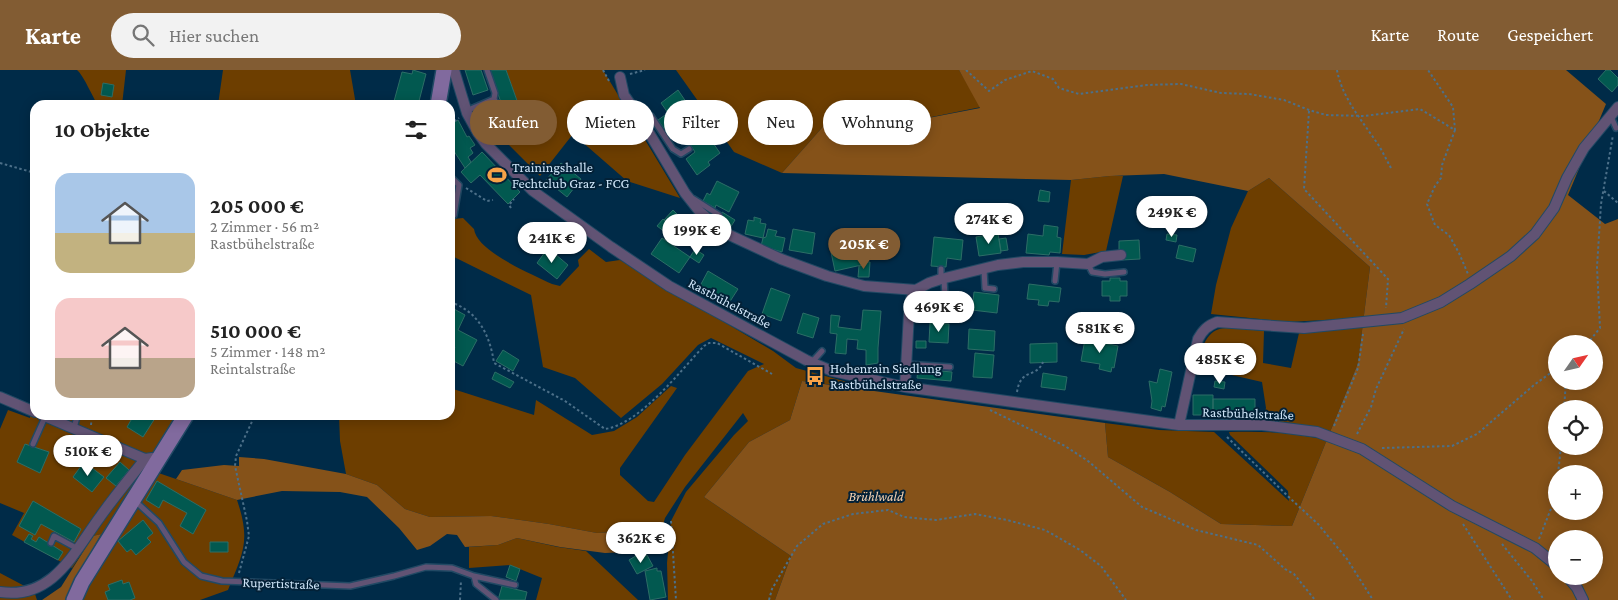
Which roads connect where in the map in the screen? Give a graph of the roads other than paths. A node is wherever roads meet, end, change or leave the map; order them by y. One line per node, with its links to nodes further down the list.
1 (444, 70): 6 (main road)
2 (454, 70): 9 (street, Rastbühelstraße)
3 (487, 70): 5 (lane)
4 (620, 77): 7 (street)
5 (494, 99): 9 (lane)
6 (439, 100)
7 (628, 100)
8 (1616, 112): 11 (lane); 39 (street)
9 (463, 114): 29 (street, Rastbühelstraße)
10 (654, 119): 13 (lane)
11 (1616, 128)
12 (654, 140): 15 (street)
13 (689, 150)
14 (455, 181): 16 (lane)
15 (685, 193): 17 (lane); 26 (street)
16 (455, 209)
17 (719, 215)
18 (1121, 255): 20 (street)
19 (1057, 262): 20 (street); 21 (street); 24 (lane)
20 (1088, 264): 22 (lane)
21 (984, 268): 23 (street); 25 (lane)
22 (1124, 272)
23 (942, 276): 26 (street); 27 (lane)
24 (1056, 281)
25 (994, 289)
26 (916, 290): 30 (street)
27 (945, 296)
28 (822, 351): 29 (lane)
29 (812, 362): 32 (street, Rastbühelstraße)
30 (906, 364): 31 (lane); 32 (street)
31 (950, 367)
32 (905, 387): 39 (street, Rastbühelstraße)
33 (0, 397): 34 (street)
34 (30, 410)
35 (42, 420): 41 (lane)
36 (54, 420): 40 (street)
37 (76, 420): 40 (lane)
38 (182, 420): 42 (main road)
39 (1178, 425): 46 (street, Rastbühelstraße)
40 (74, 428): 42 (street)
41 (33, 444)
42 (153, 458): 43 (main road); 45 (street)
43 (134, 500): 47 (lane, Rupertistraße); 51 (main road)
44 (51, 543): 45 (lane)
45 (78, 549): 50 (street)
46 (1548, 559)
47 (474, 576): 48 (lane, Rupertistraße); 52 (lane)
48 (515, 585)
49 (1574, 585): 53 (street)
50 (0, 592)
51 (74, 600)
52 (496, 600)
53 (1583, 600)

